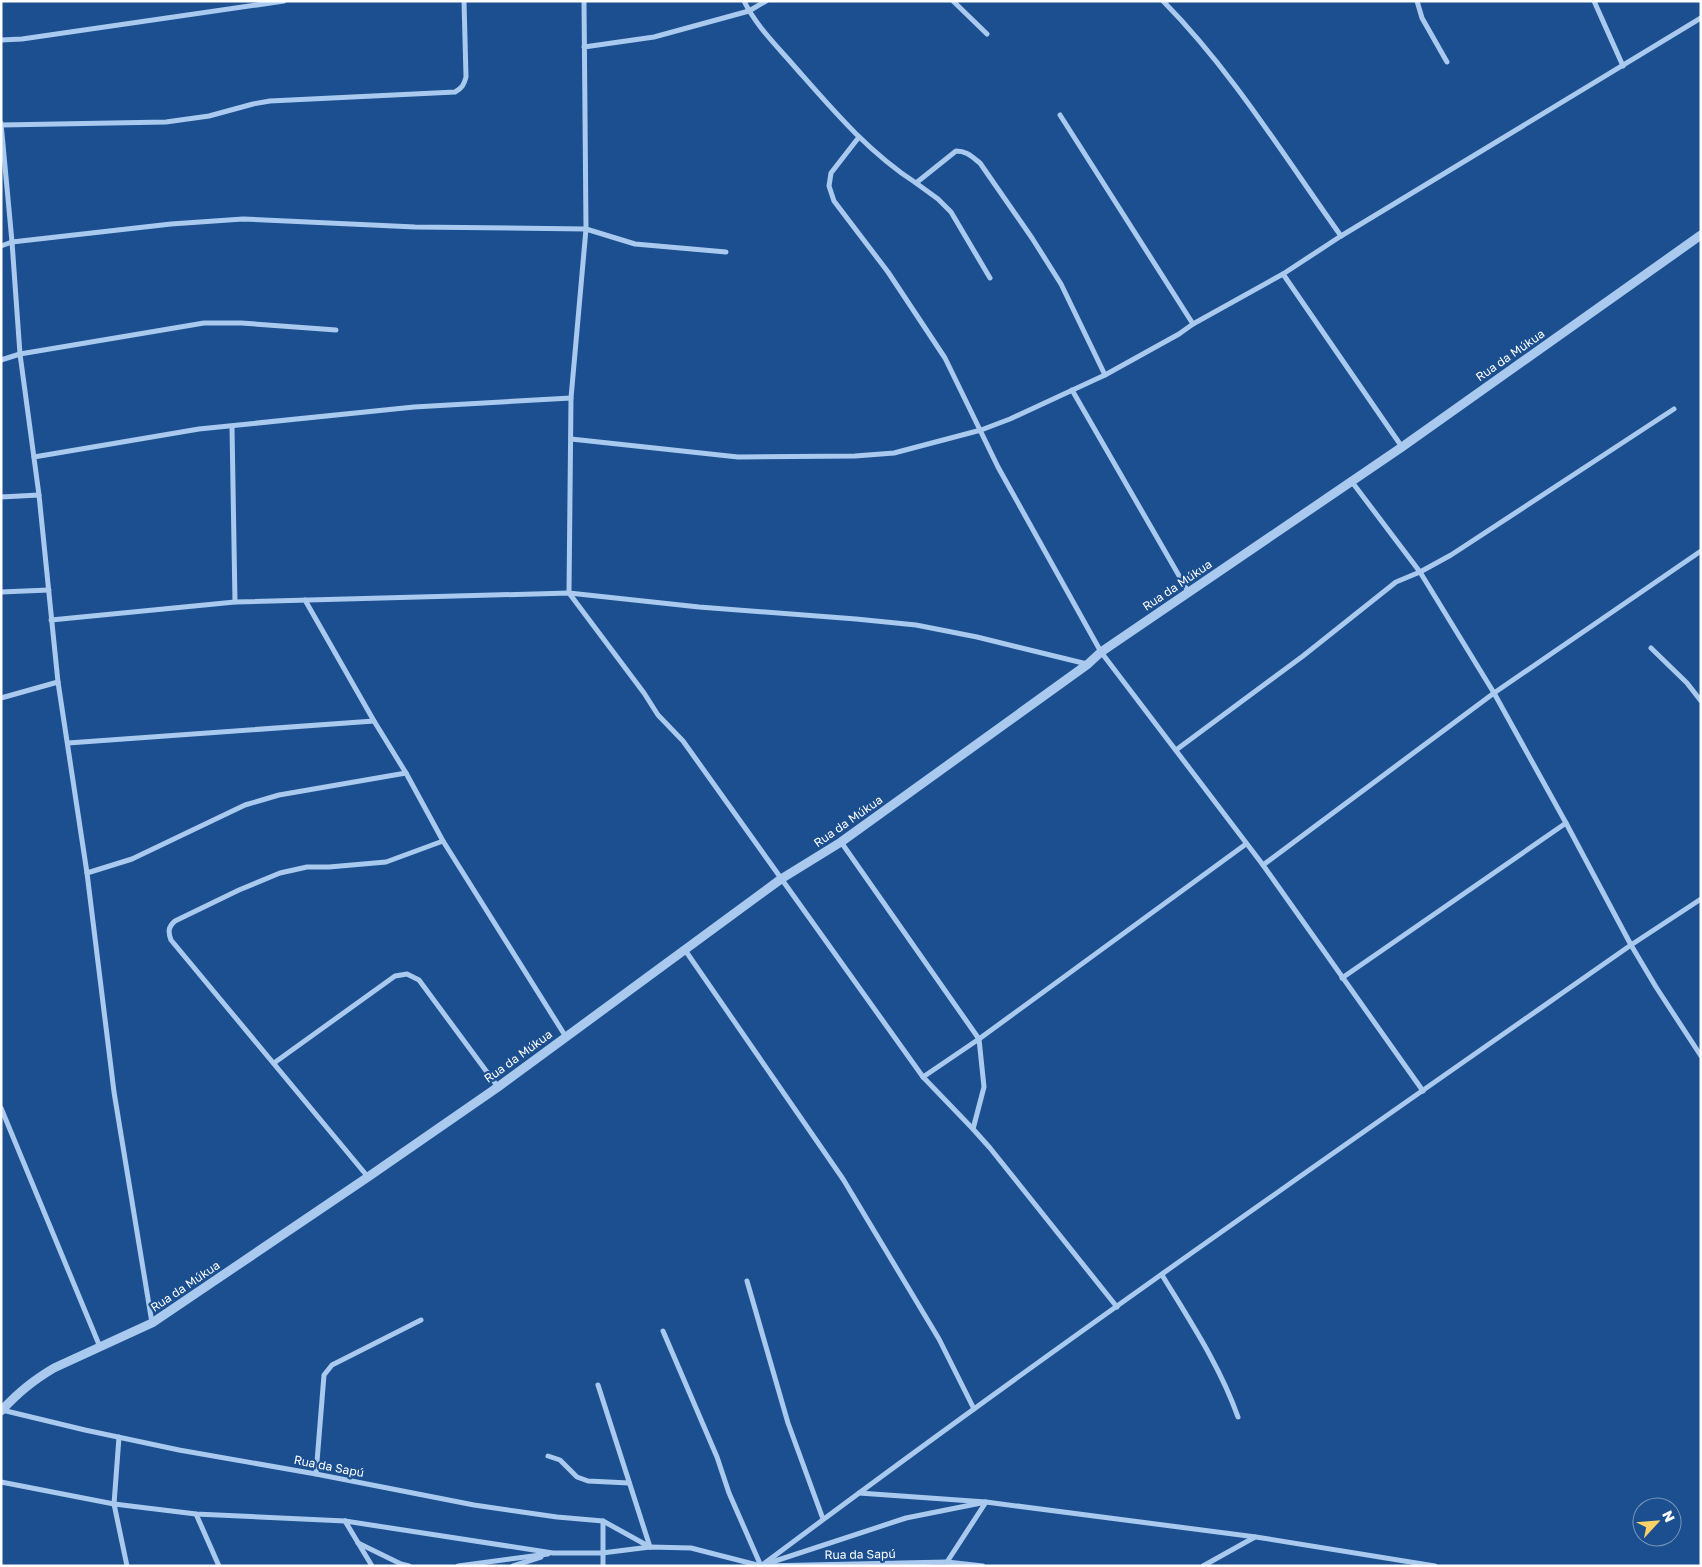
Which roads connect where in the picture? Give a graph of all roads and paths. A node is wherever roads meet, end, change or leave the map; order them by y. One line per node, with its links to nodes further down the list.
1 (284, 1): 10 (street)
2 (464, 1): 19 (street)
3 (584, 1): 15 (street)
4 (744, 1): 11 (street)
5 (766, 1): 11 (street)
6 (953, 1): 13 (street)
7 (1162, 1): 25 (street)
8 (1417, 1): 16 (street)
9 (1594, 1): 17 (street)
10 (250, 4): 14 (street)
11 (748, 11): 15 (street); 20 (street)
12 (1701, 18): 17 (street)
13 (987, 34)
14 (1, 40)
15 (584, 48): 23 (street)
16 (1447, 62)
17 (1623, 66): 25 (street)
18 (1060, 115): 31 (street)
19 (1, 124): 21 (street)
20 (858, 137): 22 (street); 40 (street)
21 (2, 138): 26 (street)
22 (916, 183): 30 (street); 35 (street)
23 (586, 229): 26 (street); 28 (street); 37 (street)
24 (1701, 235): 42 (street, Rua da Múkua)
25 (1341, 236): 29 (street)
26 (12, 242): 27 (street); 33 (street)
27 (1, 246)
28 (726, 252)
29 (1283, 274): 31 (street); 42 (street)
30 (990, 278)
31 (1193, 324): 35 (street)
32 (336, 330): 33 (street)
33 (20, 354): 34 (street); 43 (street)
34 (1, 360)
35 (1105, 375): 36 (street)
36 (1072, 390): 40 (street); 51 (street)
37 (571, 398): 39 (street); 41 (street)
38 (1674, 409): 48 (street)
39 (232, 427): 43 (street); 54 (street)
40 (982, 430): 41 (street); 57 (street)
41 (571, 439): 52 (street)
42 (1402, 447): 44 (street, Rua da Múkua)
43 (34, 457): 45 (street)
44 (1352, 482): 48 (street); 51 (street, Rua da Múkua)
45 (39, 495): 46 (street); 49 (street)
46 (1, 497)
47 (1701, 551): 60 (street)
48 (1420, 572): 60 (street); 65 (street)
49 (49, 590): 50 (street); 55 (street)
50 (1, 592)
51 (1189, 592): 57 (street, Rua da Múkua)
52 (569, 593): 53 (street); 58 (street); 73 (street)
53 (305, 600): 54 (street); 63 (street)
54 (235, 602): 55 (street)
55 (51, 620): 59 (street)
56 (1651, 648): 62 (street)
57 (1101, 652): 58 (street, Rua da Múkua); 65 (street)
58 (1088, 664): 69 (street, Rua da Múkua)
59 (58, 682): 61 (street); 64 (street)
60 (1494, 693): 67 (street); 71 (street)
61 (1, 698)
62 (1701, 701)
63 (374, 721): 64 (street); 66 (street)
64 (68, 743): 72 (street)
65 (1176, 750): 70 (street)
66 (406, 773): 68 (street); 72 (street)
67 (1566, 823): 75 (street); 77 (street)
68 (443, 841): 78 (street); 81 (street)
69 (841, 842): 73 (street, Rua da Múkua); 79 (street)
70 (1246, 844): 71 (street); 79 (street)
71 (1263, 865): 77 (street)
72 (87, 873): 92 (street)
73 (781, 880): 76 (street, Rua da Múkua); 82 (street)
74 (1701, 898): 75 (street)
75 (1631, 945): 80 (street); 84 (street)
76 (685, 950): 78 (street, Rua da Múkua); 96 (street)
77 (1342, 978): 84 (street)
78 (566, 1037): 83 (street, Rua da Múkua)
79 (979, 1040): 82 (street); 86 (street)
80 (1701, 1056)
81 (274, 1063): 83 (street); 87 (street)
82 (923, 1077): 86 (street)
83 (498, 1087): 87 (street, Rua da Múkua)
84 (1423, 1091): 88 (street)
85 (1, 1108): 94 (street)
86 (973, 1129): 90 (street)
87 (368, 1177): 92 (street, Rua da Múkua)
88 (1162, 1275): 90 (street); 98 (street)
89 (747, 1281): 108 (street)
90 (1117, 1307): 96 (street)
91 (421, 1320): 101 (street)
92 (152, 1323): 94 (street, Rua da Múkua)
93 (663, 1331): 125 (street)
94 (100, 1347): 97 (street, Rua da Múkua)
95 (598, 1385): 103 (street)
96 (974, 1409): 104 (street)
97 (2, 1410): 99 (street, Rua da Sapú)
98 (1238, 1417)
99 (119, 1437): 101 (street, Rua da Sapú); 106 (street)
100 (548, 1456): 103 (street)
101 (316, 1474): 110 (street, Rua da Sapú)
102 (1, 1482): 106 (street, Rua da Sapú)
103 (629, 1483): 113 (street)
104 (859, 1493): 105 (street); 108 (street)
105 (986, 1502): 111 (street); 116 (street); 125 (street)
106 (114, 1504): 107 (street, Rua da Sapú); 118 (street)
107 (196, 1514): 109 (street, Rua da Sapú); 119 (street)
108 (823, 1519): 125 (street)
109 (345, 1521): 112 (street); 114 (street, Rua da Sapú)
110 (603, 1521): 113 (street, Rua da Sapú); 115 (street)
111 (1256, 1537): 127 (street); 128 (street)
112 (358, 1543): 117 (street); 120 (street)
113 (650, 1547): 115 (street, Rua da Sapú); 125 (street, Rua da Sapú)
114 (553, 1553): 115 (street, Rua da Sapú); 122 (street); 123 (street)
115 (602, 1553): 124 (street)
116 (947, 1562): 125 (street, Rua da Sapú); 126 (street, Rua da Sapú)
117 (402, 1565): 121 (street)
118 (127, 1566)
119 (219, 1566)
120 (372, 1566)
121 (408, 1566)
122 (458, 1566)
123 (513, 1566)
124 (602, 1566)
125 (761, 1566)
126 (983, 1566)
127 (1203, 1566)
128 (1435, 1566)

